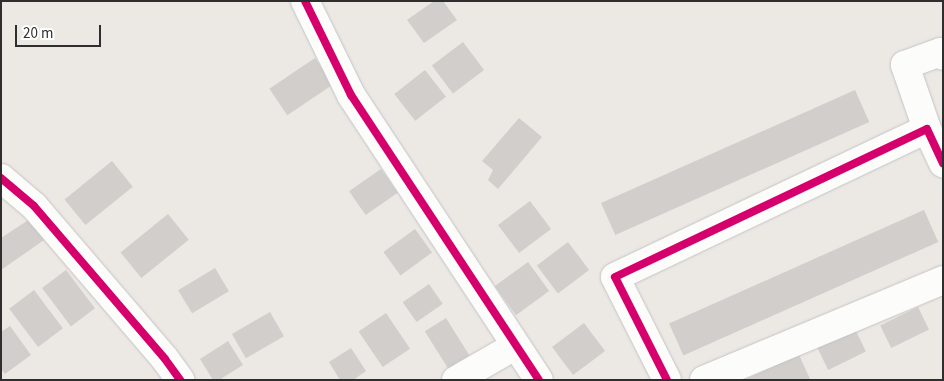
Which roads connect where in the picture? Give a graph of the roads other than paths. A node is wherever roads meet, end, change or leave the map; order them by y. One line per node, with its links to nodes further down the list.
1 (305, 1): 7 (street)
2 (943, 56): 3 (street)
3 (927, 129): 4 (street); 11 (street)
4 (943, 163)
5 (1, 178): 8 (street)
6 (940, 289): 12 (street)
7 (516, 346): 9 (street); 10 (street)
8 (180, 380)
9 (456, 380)
10 (539, 380)
11 (667, 380)
12 (704, 380)

